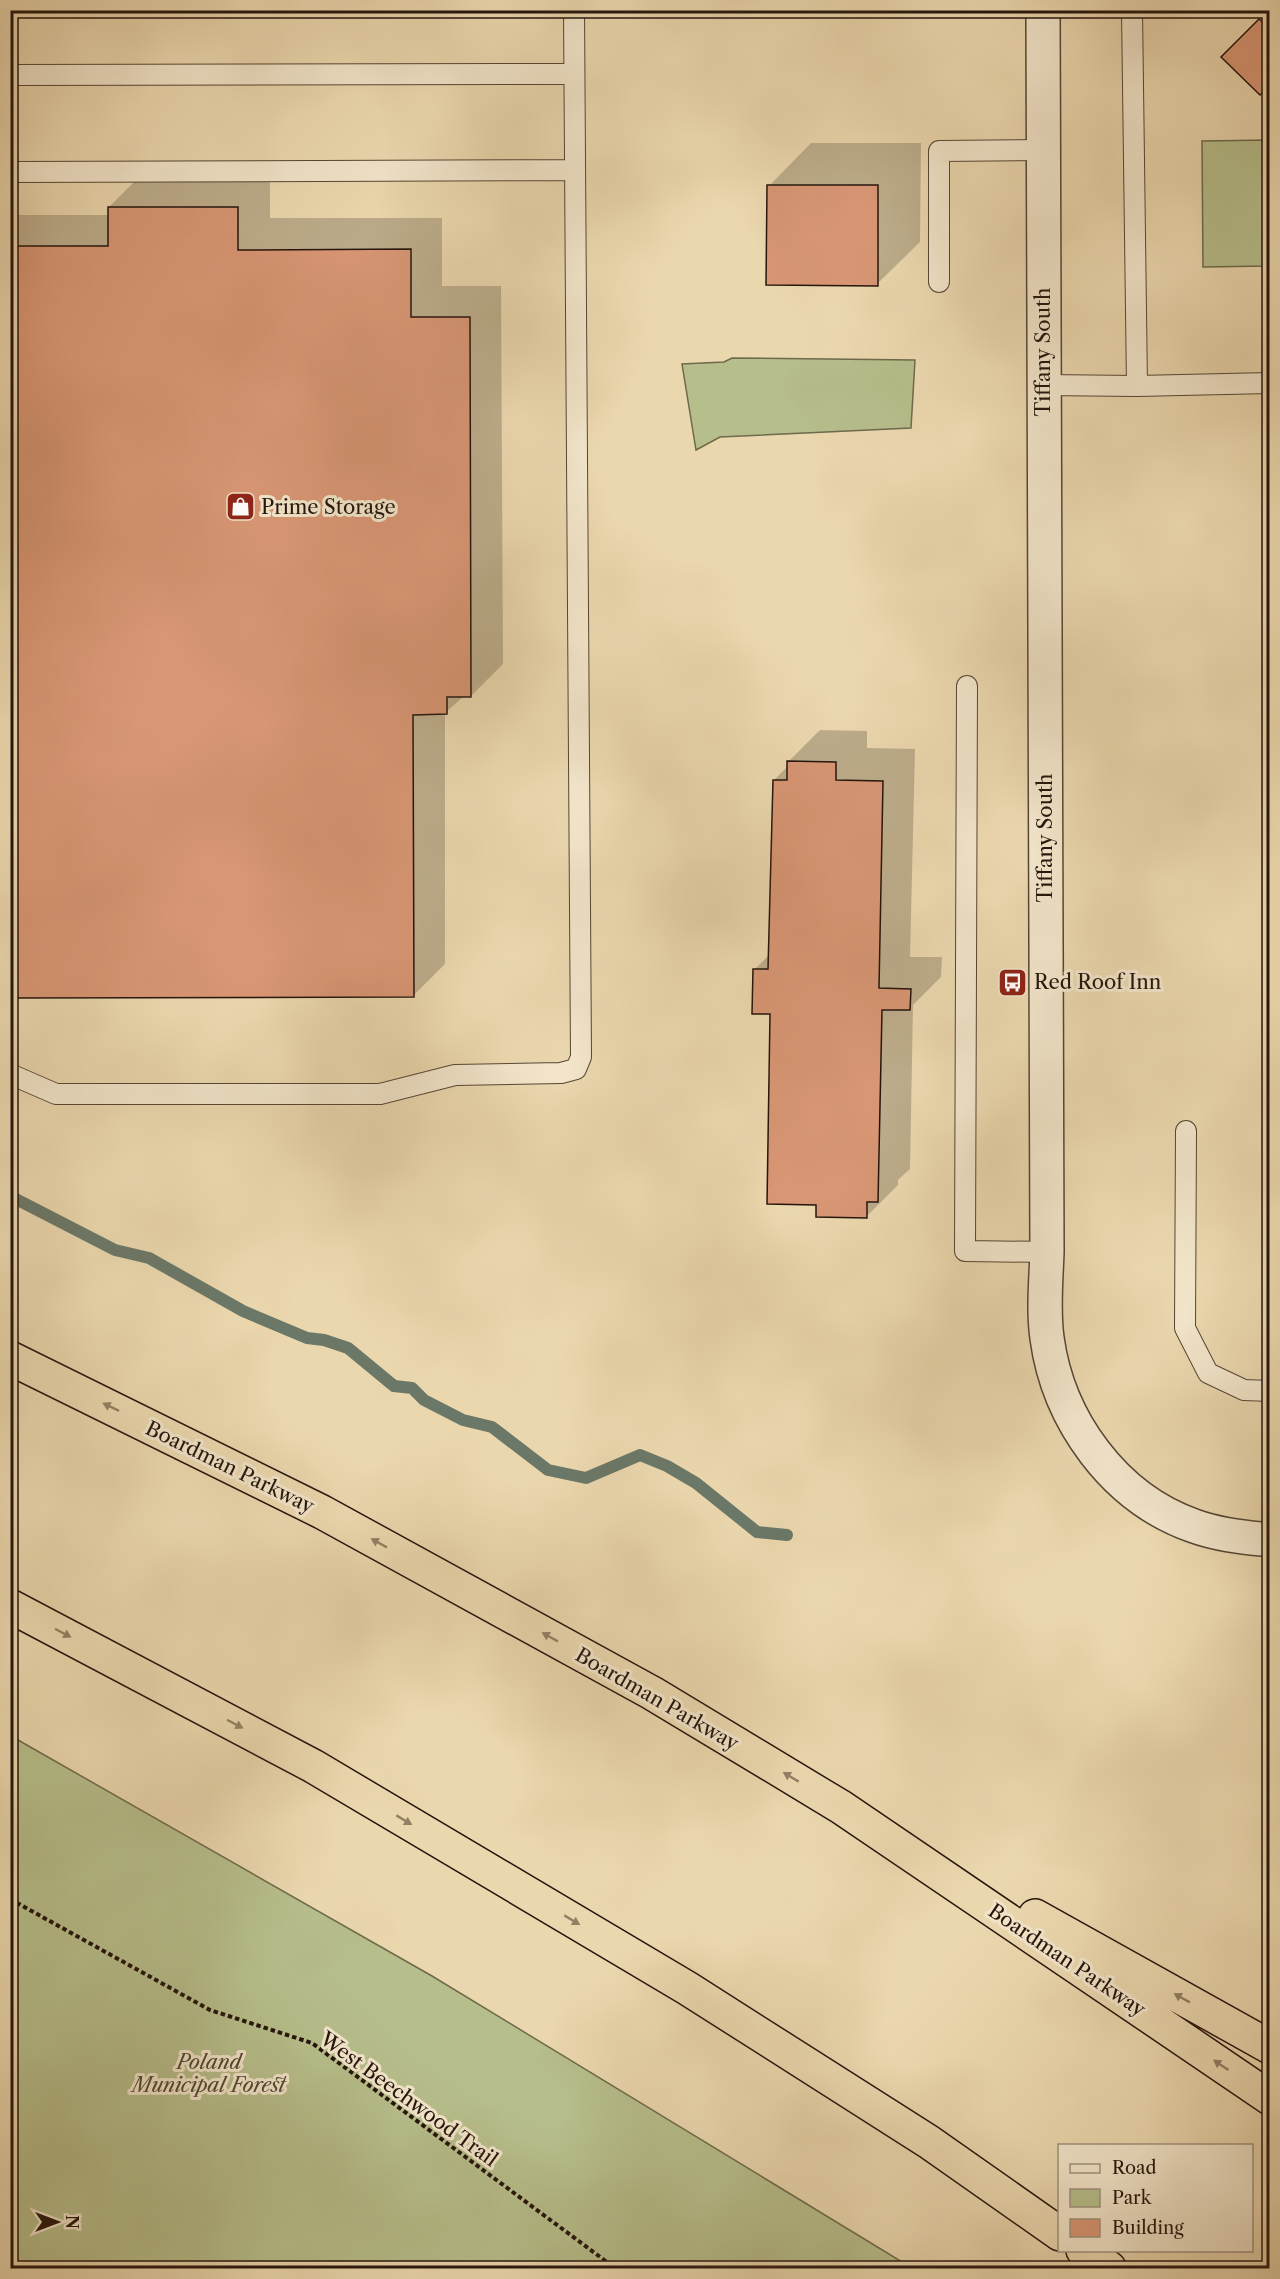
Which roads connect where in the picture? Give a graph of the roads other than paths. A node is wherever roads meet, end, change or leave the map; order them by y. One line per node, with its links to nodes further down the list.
1 (574, 10): 4 (lane)
2 (1043, 10): 6 (street, Tiffany South)
3 (1132, 10): 12 (lane)
4 (574, 74): 5 (lane); 7 (lane)
5 (10, 75)
6 (1043, 150): 9 (lane); 11 (street, Tiffany South)
7 (574, 170): 8 (lane); 14 (lane)
8 (10, 172)
9 (939, 282)
10 (1269, 383): 12 (lane)
11 (1043, 385): 12 (lane); 16 (street, Tiffany South)
12 (1137, 386)
13 (967, 686): 16 (lane)
14 (10, 1074)
15 (1186, 1131): 18 (lane)
16 (1047, 1252): 19 (street, Tiffany South)
17 (10, 1358): 21 (highway, Boardman Parkway, one-way to 17)
18 (1269, 1391)
19 (1269, 1540)
20 (10, 1606): 24 (highway, one-way to 24)
21 (841, 1807): 22 (highway, one-way to 21); 23 (highway, Boardman Parkway, one-way to 21)
22 (1269, 2047)
23 (1269, 2098)
24 (1058, 2233)
25 (1086, 2252): 26 (highway)
26 (1109, 2268)

